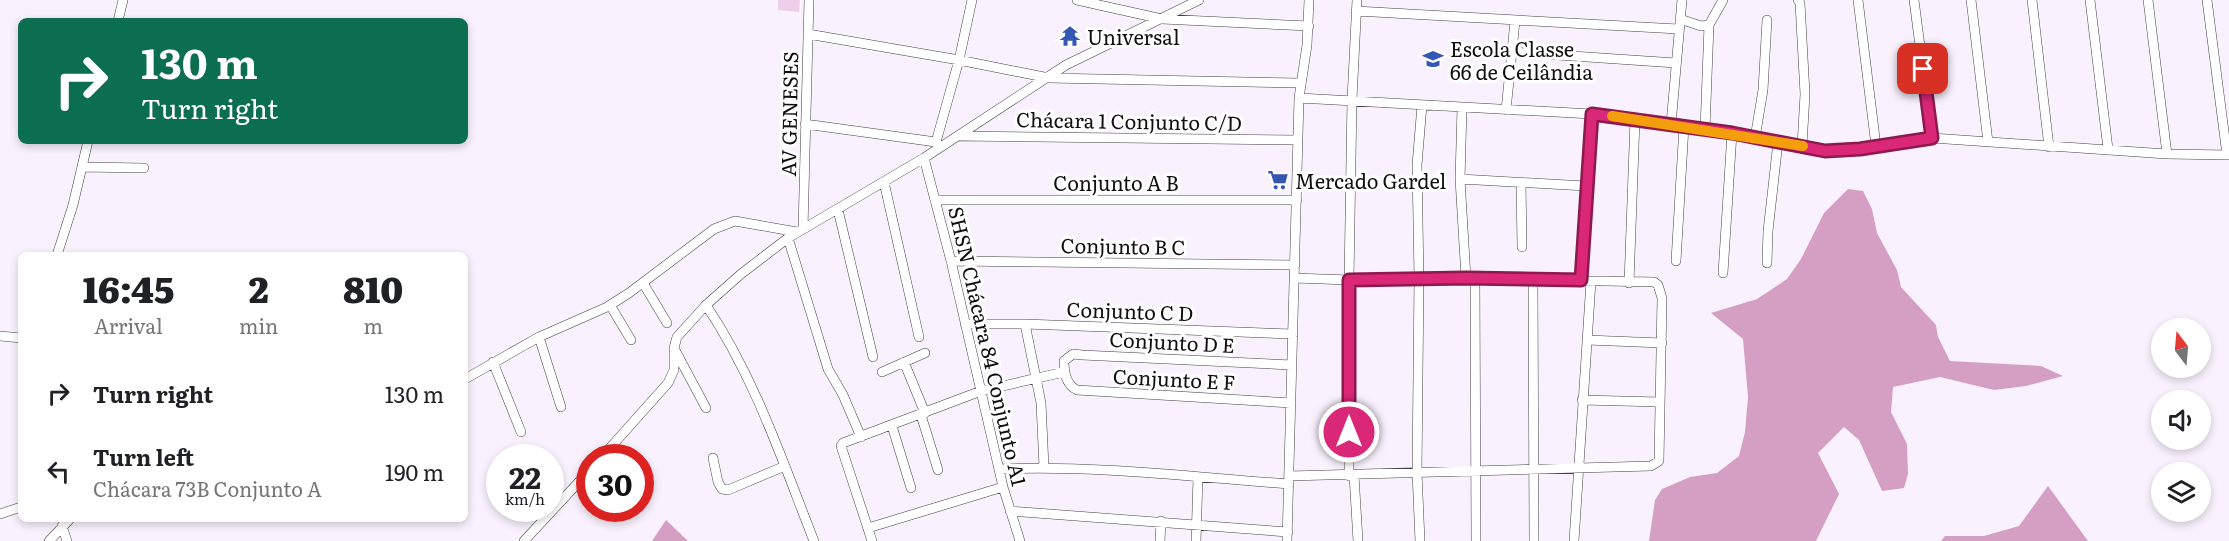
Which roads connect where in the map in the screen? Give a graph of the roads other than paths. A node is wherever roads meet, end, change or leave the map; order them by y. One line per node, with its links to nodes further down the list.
1 (123, 0): 19 (street)
2 (809, 0): 26 (street, AV GENESES)
3 (972, 0): 28 (street)
4 (1077, 0): 20 (street)
5 (1199, 0): 20 (street)
6 (1309, 0): 25 (street)
7 (1357, 0): 18 (street)
8 (1682, 0): 23 (street)
9 (1724, 0): 24 (street)
10 (1798, 0): 52 (street)
11 (1858, 0): 53 (street)
12 (1914, 0): 46 (street)
13 (1971, 0): 49 (street)
14 (2032, 0): 54 (street)
15 (2090, 0): 55 (street)
16 (2148, 0): 56 (street)
17 (2207, 0): 57 (street)
18 (1356, 11): 22 (street); 33 (street)
19 (119, 18)
20 (1162, 19): 25 (street); 30 (street)
21 (1767, 20): 45 (street)
22 (1515, 21): 23 (street); 27 (street)
23 (1679, 24): 24 (street); 29 (street)
24 (1709, 25): 42 (street)
25 (1309, 26): 31 (street)
26 (808, 34): 28 (street); 39 (street, AV GENESES)
27 (1512, 52): 29 (street); 36 (street)
28 (959, 60): 30 (street); 51 (street)
29 (1676, 63): 40 (street)
30 (1049, 78): 31 (street); 44 (street)
31 (1300, 83): 32 (street)
32 (1299, 98): 33 (street); 47 (street)
33 (1352, 99): 34 (street); 79 (street)
34 (1422, 105): 35 (street); 77 (street)
35 (1462, 108): 36 (street); 61 (street)
36 (1506, 110): 37 (street)
37 (1592, 114): 38 (street); 64 (street)
38 (1635, 119): 40 (street); 83 (street)
39 (805, 124): 51 (street); 68 (street, AV GENESES)
40 (1671, 124): 41 (street)
41 (1684, 126): 42 (street); 72 (street)
42 (1705, 129): 43 (street)
43 (1732, 133): 45 (street); 75 (street)
44 (959, 136): 47 (street, Chácara 1 Conjunto C/D); 51 (street)
45 (1755, 138): 48 (street)
46 (1932, 138): 49 (street); 53 (street)
47 (1298, 140): 66 (street)
48 (1778, 142): 52 (street); 73 (street)
49 (1988, 142): 54 (street)
50 (87, 144): 59 (street)
51 (938, 145): 58 (street)
52 (1802, 146): 53 (street)
53 (1876, 146)
54 (2049, 147): 55 (street)
55 (2108, 149): 56 (street)
56 (2167, 154): 57 (street)
57 (2228, 155)
58 (924, 158): 62 (street); 65 (street, SHSN Chácara 84 Conjunto A1)
59 (82, 167): 60 (street); 70 (street)
60 (144, 168)
61 (1460, 179): 63 (street); 78 (street)
62 (884, 182): 67 (street); 91 (street)
63 (1521, 182): 64 (street); 69 (street)
64 (1586, 186): 81 (street)
65 (935, 200): 66 (street, Conjunto A B); 71 (street, SHSN Chácara 84 Conjunto A1)
66 (1297, 200): 74 (street)
67 (838, 210): 68 (street); 99 (street)
68 (796, 233): 82 (street); 85 (street); 116 (street, AV GENESES)
69 (1522, 246)
70 (58, 252)
71 (951, 261): 74 (street, Conjunto B C); 87 (street, SHSN Chácara 84 Conjunto A1)
72 (1676, 261)
73 (1767, 263)
74 (1295, 265): 76 (street)
75 (1723, 273)
76 (1294, 278): 79 (street); 89 (street)
77 (1419, 279): 78 (street); 79 (street); 126 (street)
78 (1470, 279): 80 (street); 125 (street)
79 (1349, 280): 127 (street)
80 (1533, 280): 81 (street); 124 (street)
81 (1586, 281): 83 (street); 95 (street)
82 (643, 283): 84 (street); 86 (street)
83 (1629, 283): 96 (street)
84 (610, 305): 92 (street); 94 (street)
85 (706, 305): 97 (street); 119 (street)
86 (667, 323)
87 (965, 324): 88 (street, Conjunto C D); 107 (street, SHSN Chácara 84 Conjunto A1)
88 (1025, 324): 89 (street, Conjunto C D); 106 (street)
89 (1293, 334): 102 (street)
90 (0, 336): 93 (street)
91 (919, 336)
92 (539, 337): 100 (street); 111 (street)
93 (18, 338)
94 (631, 340)
95 (1587, 340): 96 (street); 108 (street)
96 (1662, 343): 109 (street)
97 (674, 348): 112 (street); 117 (street)
98 (925, 353): 101 (street)
99 (873, 357)
100 (493, 362): 105 (street); 115 (street)
101 (904, 362): 103 (street); 113 (street)
102 (1292, 365): 104 (street, Conjunto D E); 110 (street)
103 (882, 372)
104 (1064, 372): 106 (street); 110 (street, Conjunto E F)
105 (468, 377)
106 (1035, 378): 107 (street); 120 (street)
107 (981, 391): 113 (street); 123 (street, SHSN Chácara 84 Conjunto A1)
108 (1582, 400): 109 (street); 121 (street)
109 (1660, 402): 121 (street)
110 (1291, 403): 129 (street)
111 (561, 407)
112 (706, 408)
113 (923, 414): 114 (street); 122 (street)
114 (892, 426): 116 (street); 132 (street)
115 (521, 432)
116 (861, 437): 140 (street)
117 (614, 444)
118 (713, 458): 119 (street)
119 (785, 466): 145 (street)
120 (1044, 467): 123 (street); 128 (street)
121 (1578, 468): 124 (street); 154 (street)
122 (938, 470)
123 (999, 470): 131 (street, SHSN Chácara 84 Conjunto A1)
124 (1534, 470): 125 (street); 153 (street)
125 (1476, 471): 126 (street); 152 (street)
126 (1417, 472): 127 (street); 151 (street)
127 (1352, 475): 129 (street); 150 (street)
128 (1198, 477): 129 (street); 138 (street)
129 (1289, 480): 141 (street)
130 (576, 485): 144 (street)
131 (1003, 487): 134 (street, SHSN Chácara 84 Conjunto A1); 140 (street)
132 (911, 488)
133 (18, 508): 135 (street)
134 (1010, 510): 136 (street); 147 (street, SHSN Chácara 84 Conjunto A1)
135 (0, 514)
136 (1161, 521): 138 (street); 148 (street)
137 (67, 522): 139 (street)
138 (1197, 524): 141 (street); 149 (street)
139 (62, 526): 142 (street); 143 (street)
140 (868, 528): 146 (street)
141 (1288, 536)
142 (49, 541)
143 (67, 541)
144 (525, 541)
145 (814, 541)
146 (872, 541)
147 (1020, 541)
148 (1160, 541)
149 (1196, 541)
150 (1358, 541)
151 (1420, 541)
152 (1476, 541)
153 (1534, 541)
154 (1574, 541)

